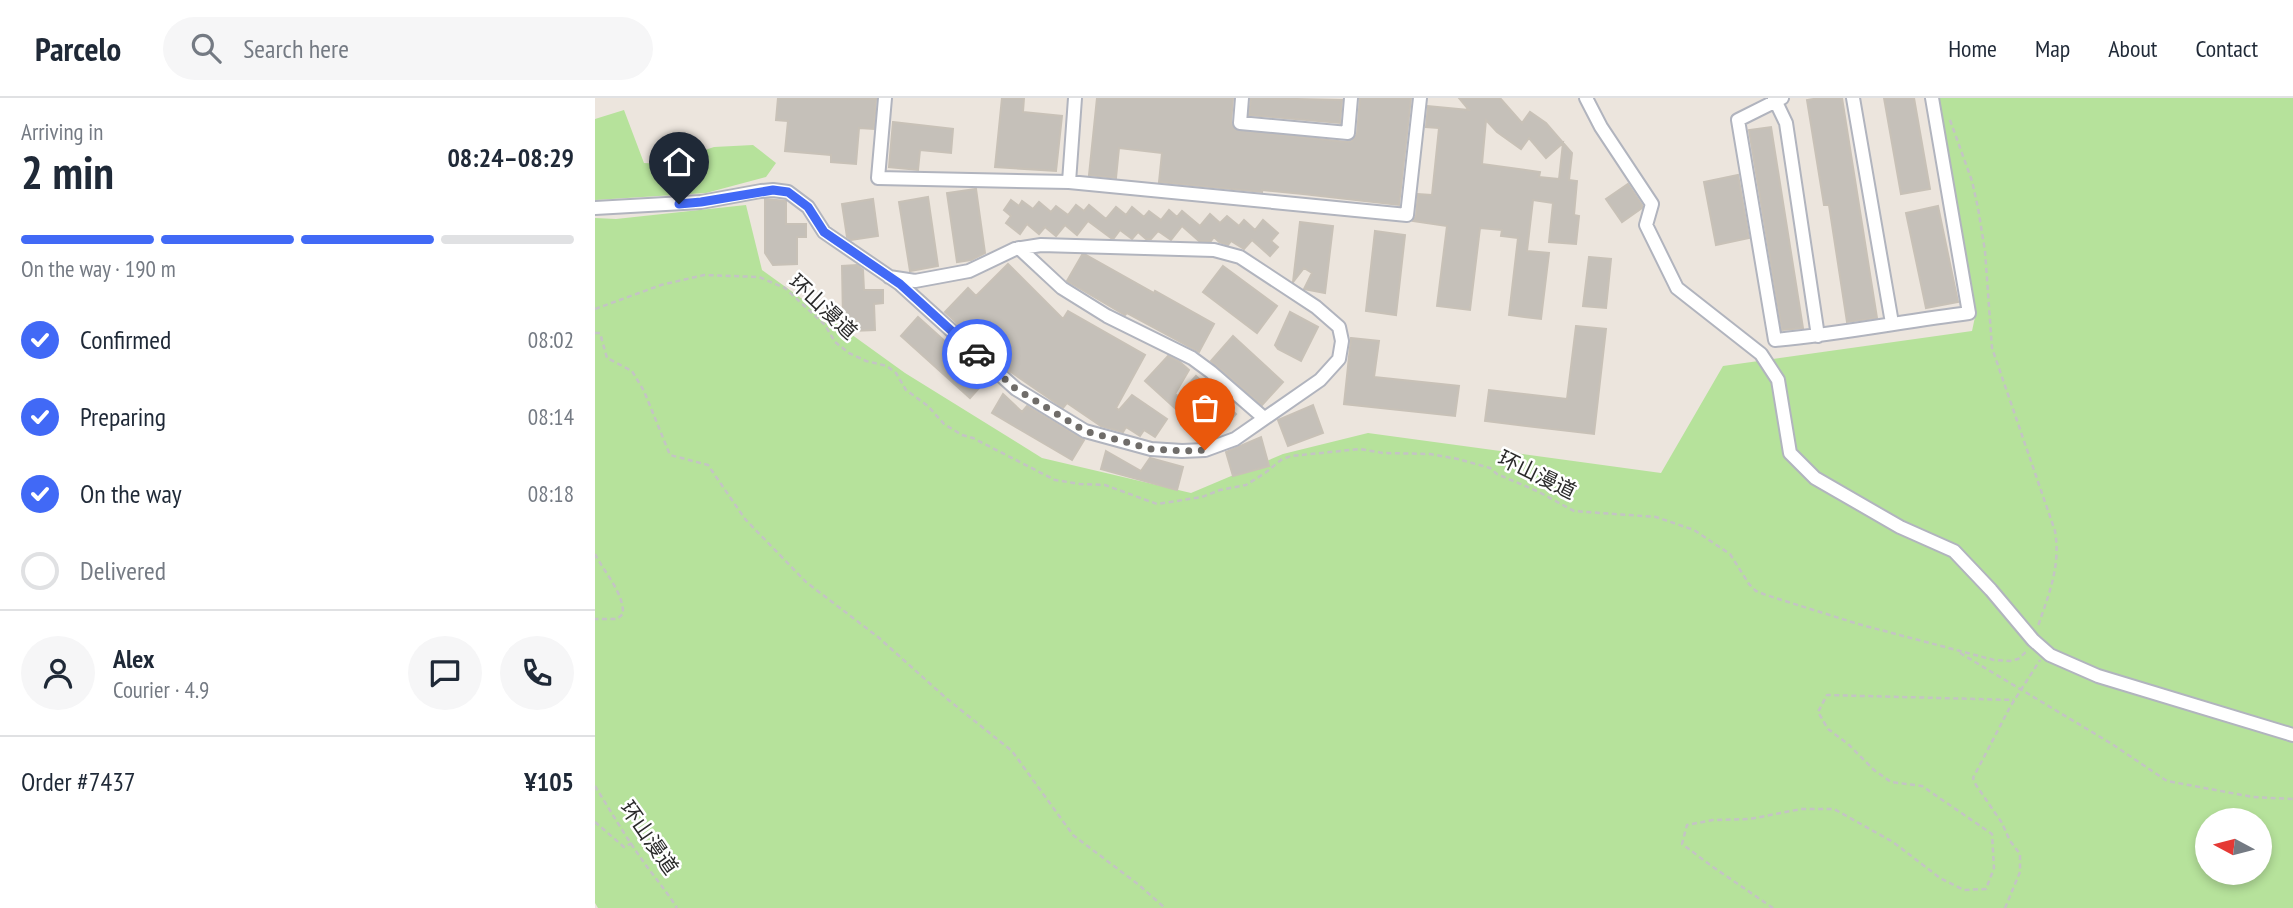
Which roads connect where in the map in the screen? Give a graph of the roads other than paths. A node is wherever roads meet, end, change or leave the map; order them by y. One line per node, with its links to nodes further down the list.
1 (885, 98): 10 (street)
2 (1075, 98): 10 (street)
3 (1242, 98): 4 (street)
4 (1351, 98)
5 (1420, 98): 10 (street)
6 (1586, 98): 17 (street)
7 (1853, 98): 14 (street)
8 (1932, 98): 14 (street)
9 (1778, 99): 15 (street); 15 (street)
10 (1069, 182)
11 (595, 208): 13 (street)
12 (1019, 248): 13 (street); 16 (street); 16 (street)
13 (890, 277): 16 (street)
14 (1892, 323): 15 (street)
15 (1818, 336)
16 (1263, 418)
17 (2293, 735)

